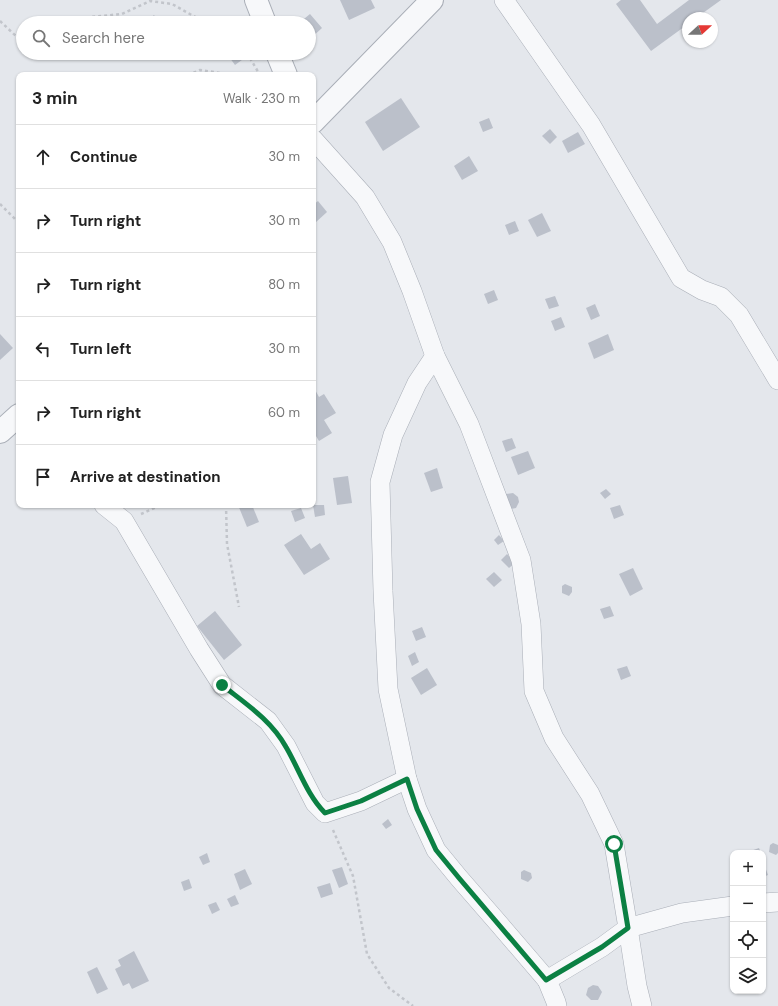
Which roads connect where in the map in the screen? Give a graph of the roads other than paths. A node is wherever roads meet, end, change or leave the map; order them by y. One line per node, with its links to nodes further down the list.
1 (256, 0): 4 (street)
2 (432, 0): 7 (street)
3 (504, 0): 10 (street)
4 (262, 16)
5 (280, 60): 6 (street)
6 (285, 72)
7 (316, 119)
8 (316, 142): 9 (street)
9 (435, 356): 14 (street); 18 (street)
10 (778, 380)
11 (16, 418): 12 (street)
12 (0, 432)
13 (108, 508): 14 (street)
14 (407, 779): 19 (street)
15 (778, 902): 16 (street)
16 (766, 903)
17 (730, 906): 18 (street)
18 (628, 928): 19 (street); 21 (street)
19 (546, 980): 20 (street)
20 (557, 1006)
21 (642, 1006)

